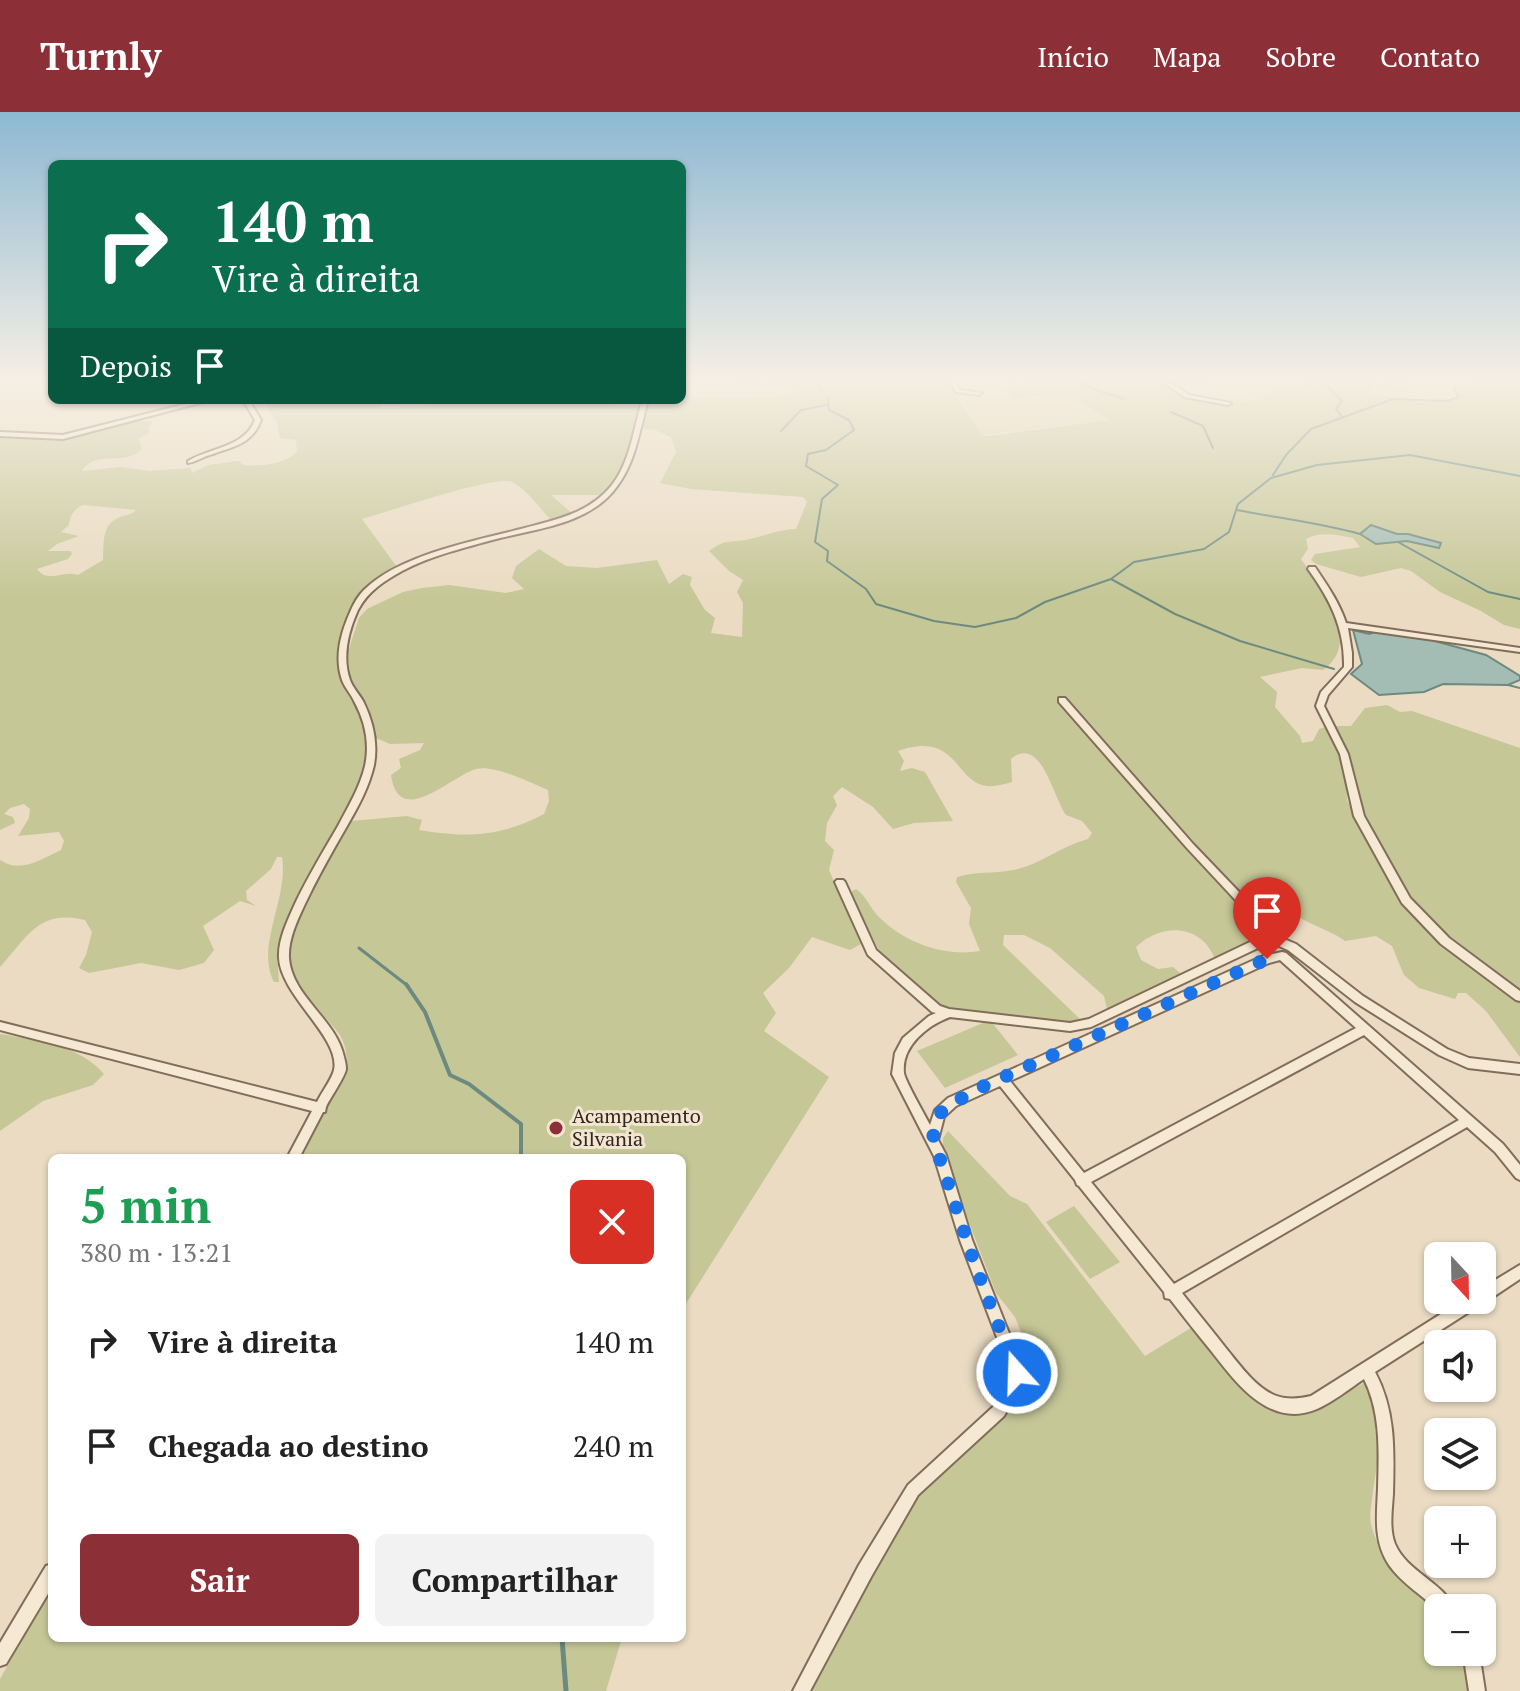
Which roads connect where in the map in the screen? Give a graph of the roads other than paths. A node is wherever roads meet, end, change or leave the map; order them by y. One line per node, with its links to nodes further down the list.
1 (211, 451): 3 (street)
2 (629, 451): 16 (street)
3 (190, 462)
4 (1312, 569): 5 (street)
5 (1345, 625): 6 (street); 10 (street)
6 (1520, 650)
7 (1062, 700): 9 (street)
8 (840, 882): 11 (street)
9 (1280, 941): 11 (street); 14 (street)
10 (1520, 997)
11 (950, 1013): 18 (street)
12 (0, 1026): 16 (street)
13 (1365, 1029): 15 (street); 17 (street); 21 (street)
14 (1520, 1069)
15 (1001, 1079): 18 (street); 21 (street)
16 (321, 1108): 19 (street)
17 (1468, 1121): 20 (street); 24 (street)
18 (933, 1138): 31 (street)
19 (295, 1154)
20 (1520, 1174)
21 (1081, 1181): 24 (street)
22 (1520, 1271): 23 (street)
23 (1496, 1287)
24 (1170, 1293): 26 (street)
25 (1454, 1314): 26 (street)
26 (1367, 1371): 28 (street)
27 (48, 1579): 29 (street)
28 (1430, 1594)
29 (0, 1658)
30 (1473, 1666): 32 (street)
31 (801, 1691)
32 (1477, 1691)

